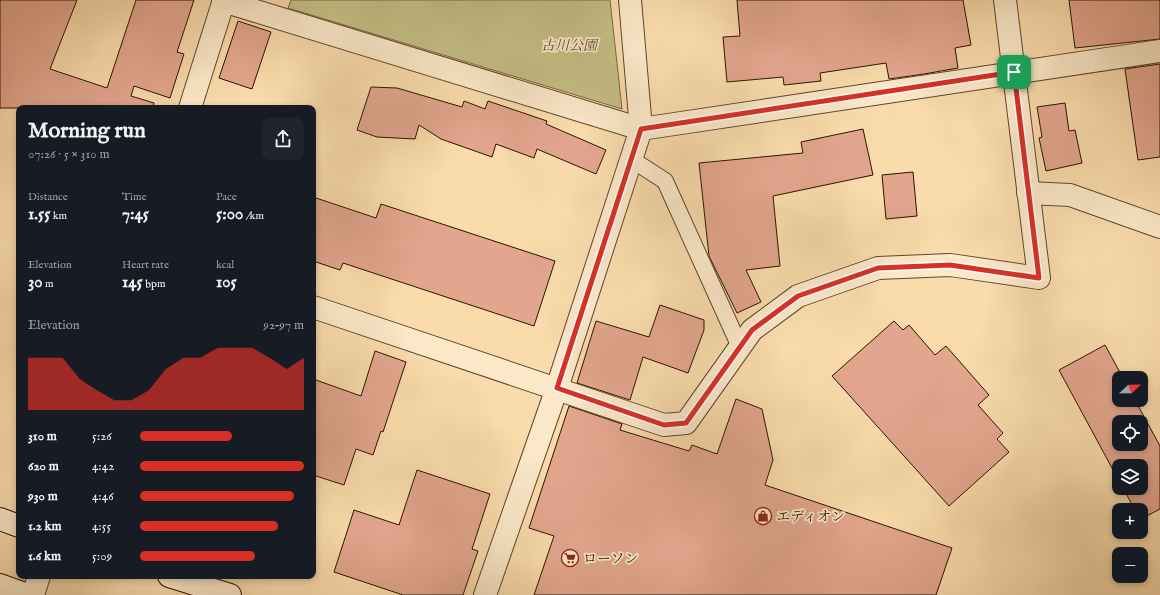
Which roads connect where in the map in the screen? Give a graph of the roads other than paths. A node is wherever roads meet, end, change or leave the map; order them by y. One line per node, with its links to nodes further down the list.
1 (630, 0): 7 (street)
2 (1005, 0): 5 (street)
3 (224, 1): 6 (street); 7 (street)
4 (1160, 51): 5 (street)
5 (1014, 72): 7 (street); 9 (street)
6 (191, 105)
7 (641, 129): 8 (street)
8 (631, 159): 12 (lane); 13 (street)
9 (1028, 193): 10 (street); 12 (street)
10 (1160, 227)
11 (316, 308): 13 (street)
12 (740, 347): 13 (street)
13 (557, 388): 22 (street)
14 (0, 519): 15 (street)
15 (16, 525)
16 (38, 579): 20 (street)
17 (179, 579): 21 (street)
18 (0, 585): 19 (street)
19 (28, 595)
20 (33, 595)
21 (230, 595)
22 (485, 595)

